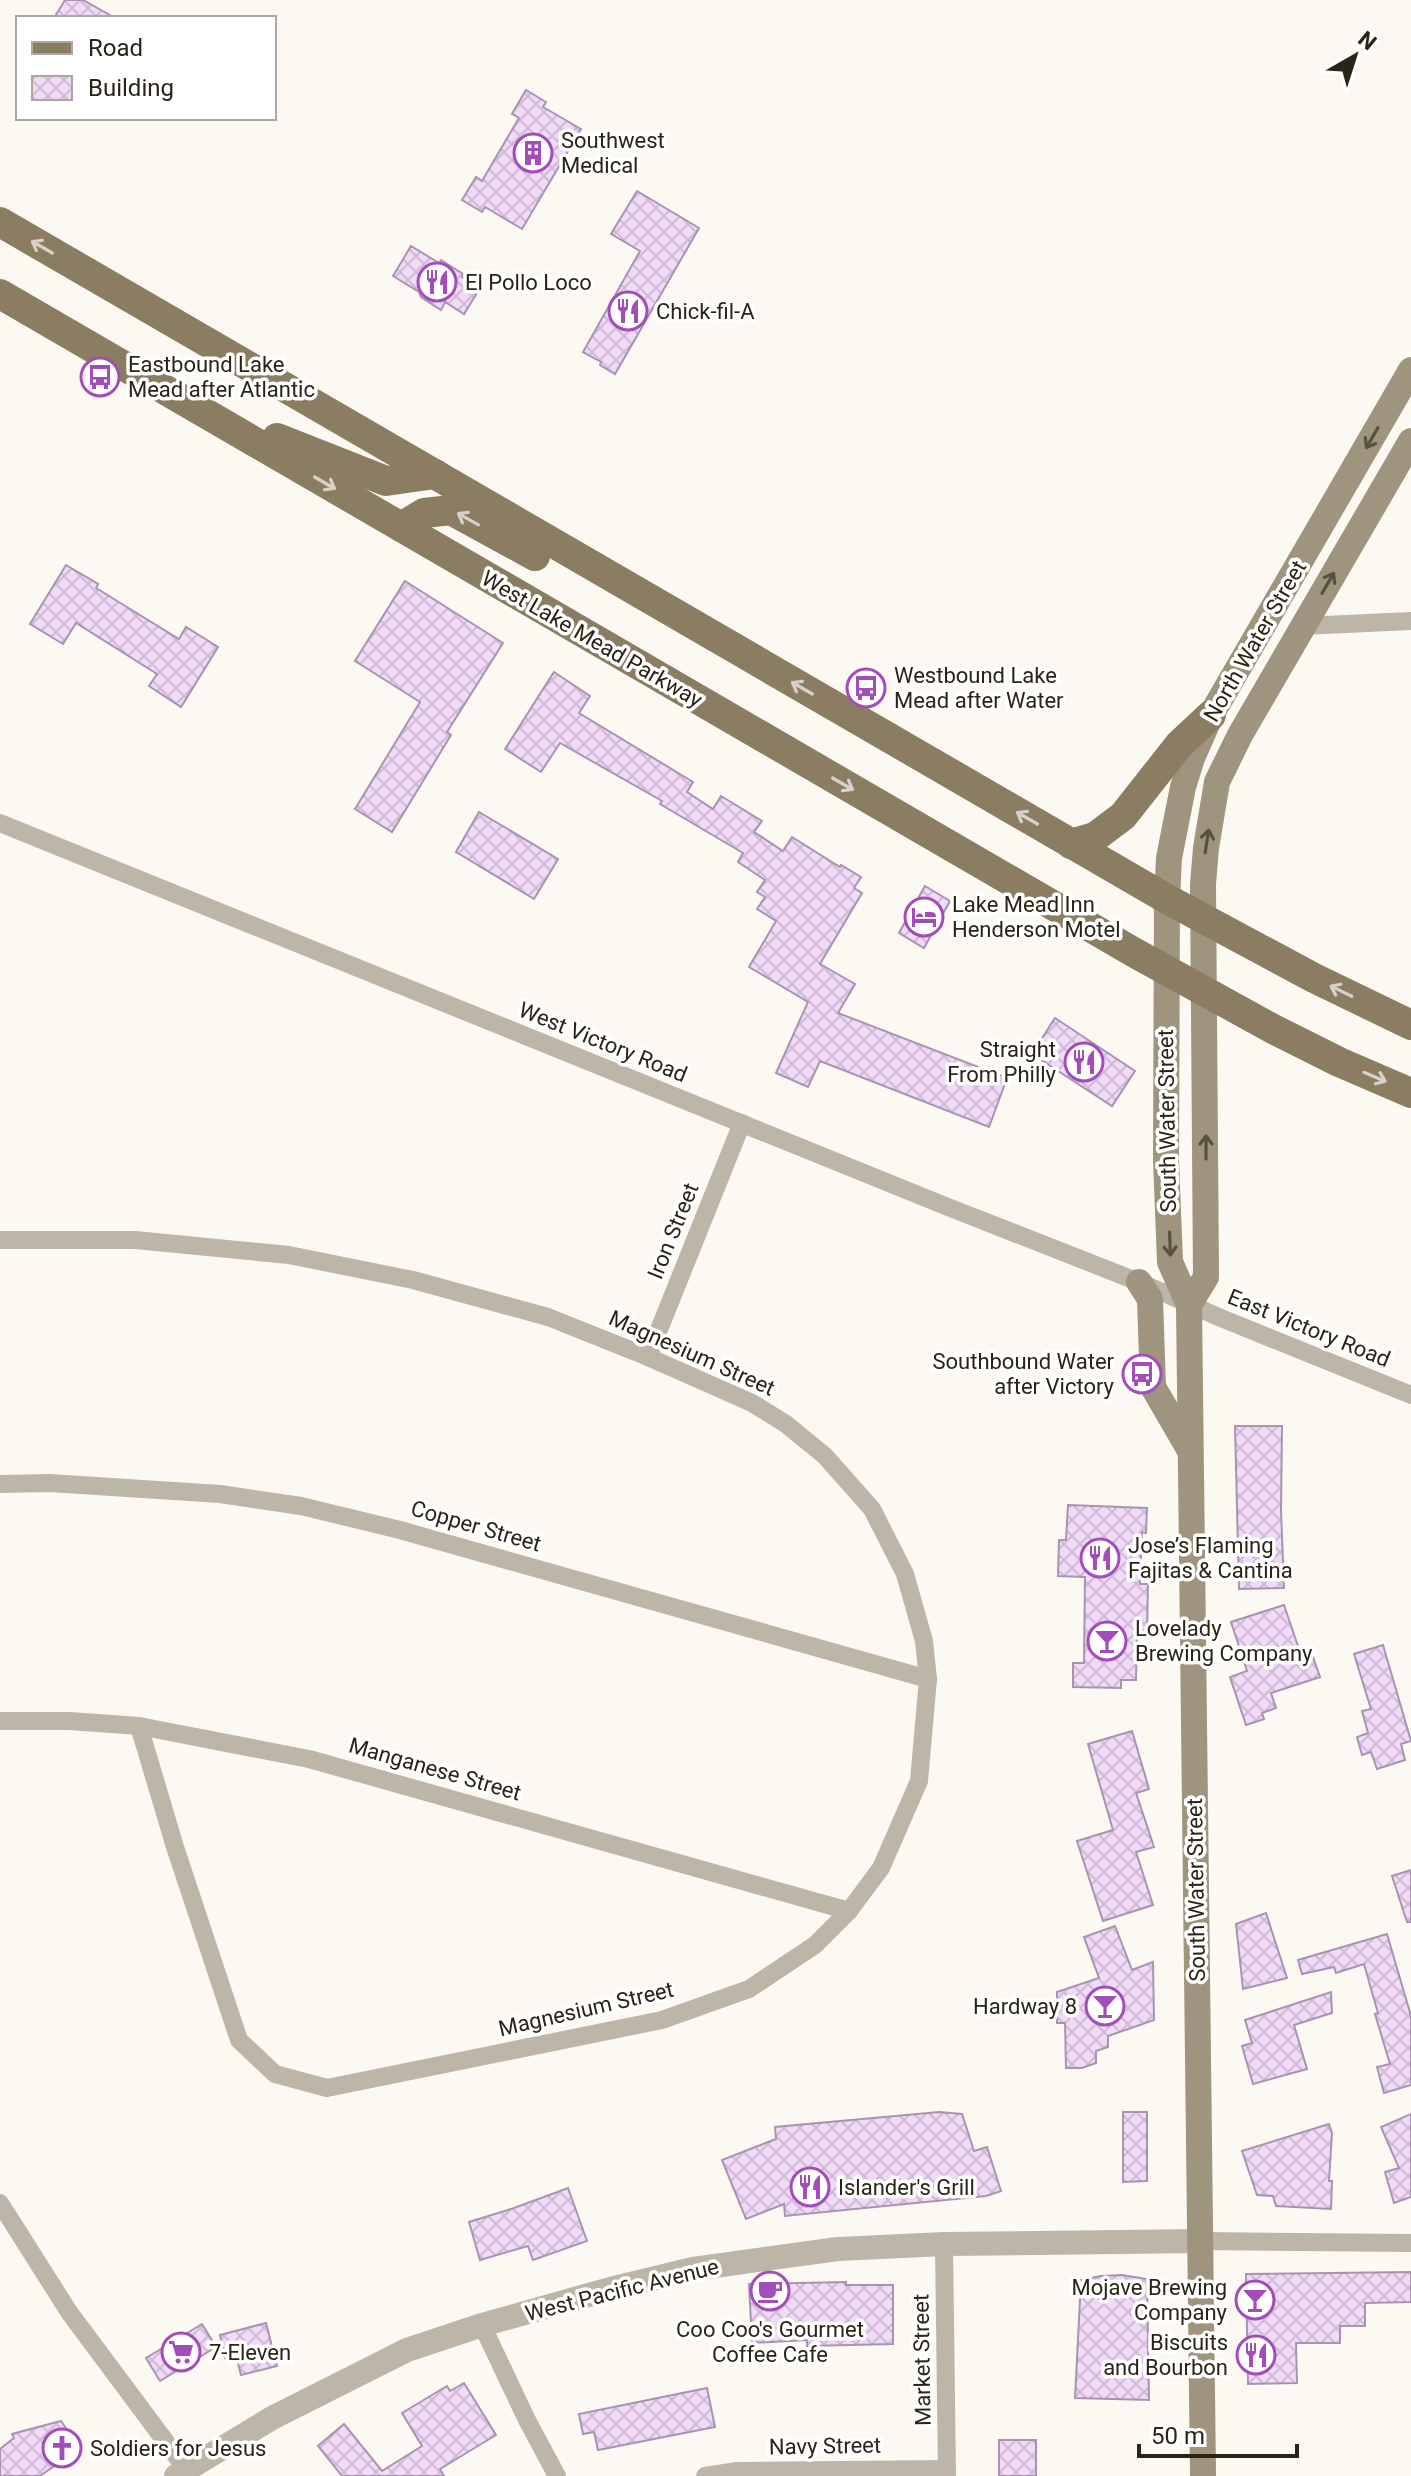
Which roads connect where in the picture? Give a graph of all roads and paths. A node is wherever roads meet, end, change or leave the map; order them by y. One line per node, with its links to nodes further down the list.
1 (0, 222): 6 (main road, one-way to 1)
2 (0, 294): 4 (main road, West Lake Mead Parkway)
3 (1411, 370): 11 (main road, North Water Street, one-way to 11)
4 (185, 402): 6 (main road); 7 (main road, West Lake Mead Parkway, one-way to 7)
5 (1411, 441): 10 (main road, North Water Street, one-way to 5)
6 (435, 474): 8 (main road)
7 (401, 527): 8 (main road, one-way to 7); 17 (main road, West Lake Mead Parkway, one-way to 17)
8 (616, 580): 13 (main road, one-way to 8)
9 (1411, 621): 10 (street)
10 (1303, 626): 14 (main road, North Water Street, one-way to 10)
11 (1211, 715): 13 (main road); 14 (main road, North Water Street)
12 (0, 823): 20 (street, West Victory Road)
13 (1071, 844): 14 (main road)
14 (1186, 909): 15 (main road, North Water Street); 16 (main road, North Water Street); 18 (main road, one-way to 14)
15 (1167, 934): 17 (main road, South Water Street)
16 (1204, 955): 17 (main road, South Water Street)
17 (1186, 981): 19 (main road, West Lake Mead Parkway, one-way to 19); 23 (main road, South Water Street, one-way to 23); 23 (main road, South Water Street, one-way to 17)
18 (1411, 1025)
19 (1411, 1093)
20 (742, 1123): 22 (street, West Victory Road); 24 (street, Iron Street)
21 (0, 1240): 24 (street, Magnesium Street)
22 (1139, 1282): 23 (street, West Victory Road); 26 (main road)
23 (1189, 1305): 25 (street, East Victory Road); 26 (main road, South Water Street)
24 (648, 1357): 28 (street, Magnesium Street)
25 (1411, 1395)
26 (1191, 1452): 33 (main road, South Water Street)
27 (0, 1484): 28 (street, Copper Street)
28 (928, 1679): 31 (street, Magnesium Street)
29 (0, 1721): 30 (street, Manganese Street)
30 (139, 1726): 31 (street, Manganese Street); 31 (street, Magnesium Street)
31 (849, 1911)
32 (0, 2203): 38 (street)
33 (1201, 2241): 34 (street); 35 (street, West Pacific Avenue); 41 (main road, South Water Street)
34 (1411, 2243)
35 (944, 2244): 36 (street, West Pacific Avenue); 37 (street, Market Street)
36 (482, 2325): 38 (street, West Pacific Avenue); 39 (street)
37 (947, 2472): 40 (street, Navy Street)
38 (184, 2474)
39 (557, 2476)
40 (705, 2476)
41 (1203, 2476)

